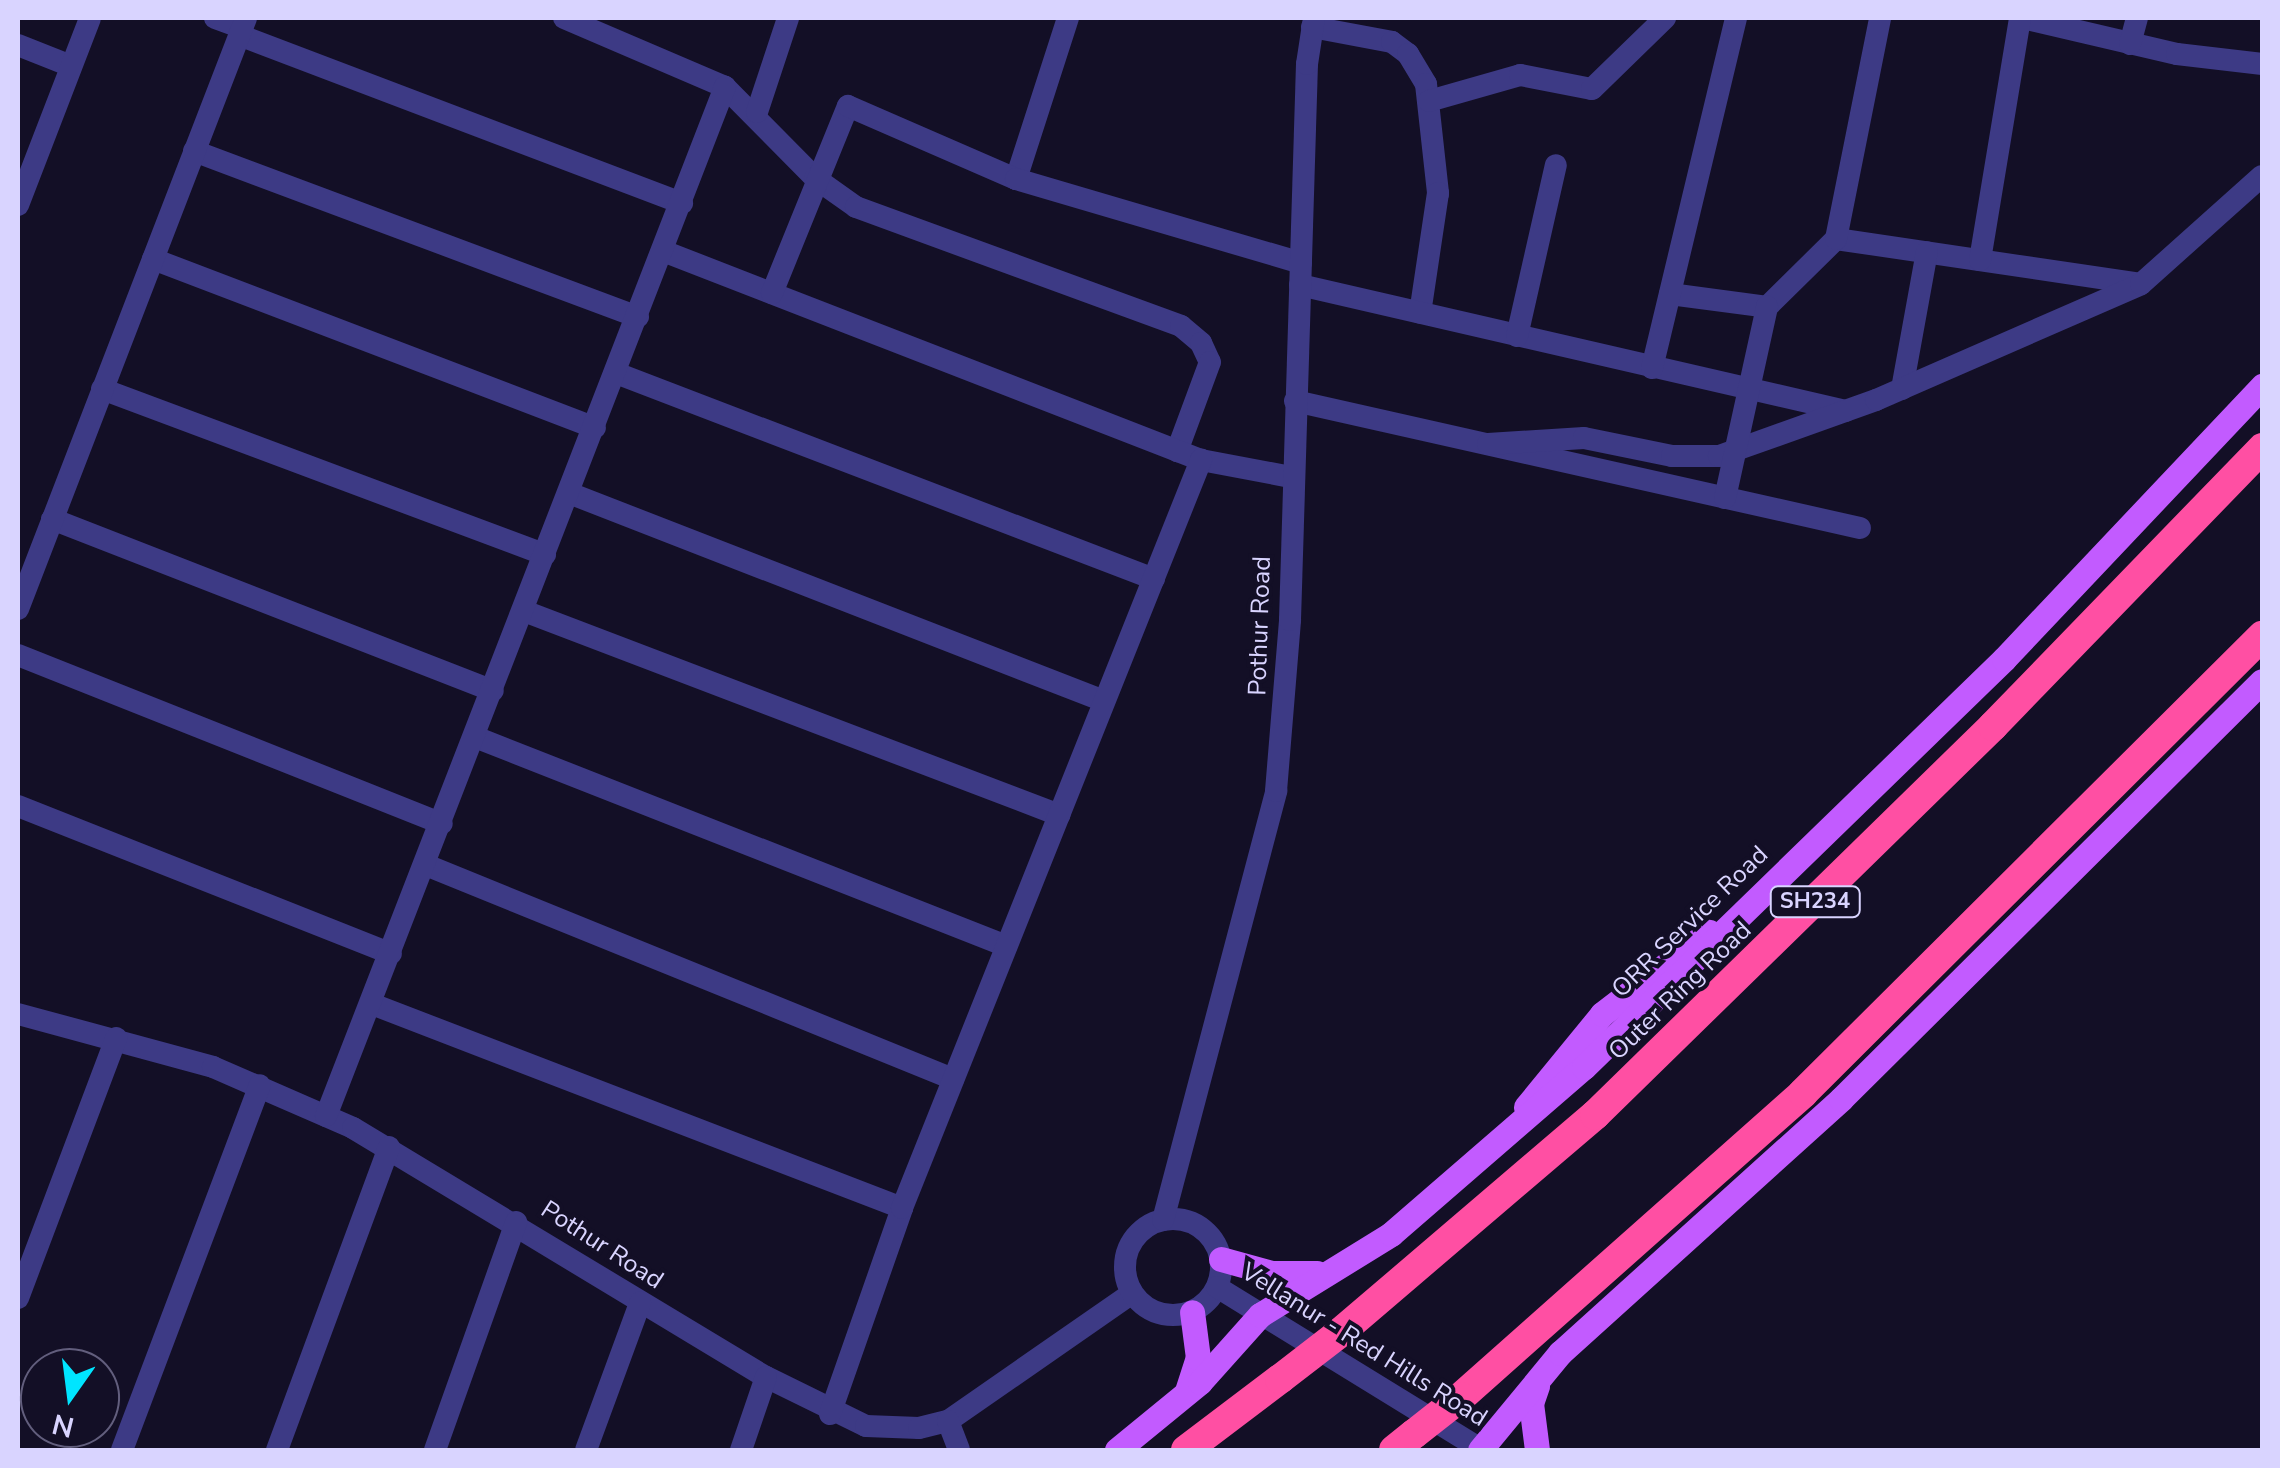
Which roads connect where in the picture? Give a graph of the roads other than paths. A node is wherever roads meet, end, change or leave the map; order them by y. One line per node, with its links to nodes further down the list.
1 (90, 18): 16 (street)
2 (214, 18): 12 (street)
3 (564, 18): 17 (street)
4 (788, 18): 19 (street)
5 (1068, 18): 25 (street)
6 (1664, 18): 18 (street)
7 (1736, 18): 36 (street)
8 (1880, 18): 28 (street)
9 (2021, 18): 13 (street); 32 (street)
10 (2137, 18): 13 (street)
11 (1313, 22): 18 (street); 33 (street, Pothur Road)
12 (242, 27): 20 (street); 26 (street)
13 (2130, 44): 15 (street)
14 (18, 45): 16 (street)
15 (2262, 64)
16 (71, 66): 22 (street)
17 (725, 87): 19 (street); 26 (street)
18 (1429, 101): 38 (street)
19 (757, 112): 24 (street)
20 (194, 151): 31 (street); 39 (street)
21 (1556, 165): 40 (street)
22 (23, 174): 27 (street)
23 (2262, 176): 34 (street)
24 (815, 178): 25 (street); 35 (street); 53 (street)
25 (1016, 179): 33 (street)
26 (682, 203): 29 (street)
27 (18, 205)
28 (1836, 239): 30 (street); 37 (street)
29 (663, 251): 35 (street); 39 (street)
30 (1927, 252): 32 (street); 46 (street)
31 (152, 259): 44 (street); 49 (street)
32 (1980, 260): 34 (street)
33 (1300, 274): 38 (street); 47 (street, Pothur Road)
34 (2142, 284): 46 (street)
35 (772, 294): 53 (street)
36 (1670, 294): 37 (street); 41 (street)
37 (1767, 307): 45 (street)
38 (1420, 313): 40 (street)
39 (638, 317): 42 (street)
40 (1517, 336): 41 (street)
41 (1652, 368): 45 (street)
42 (616, 373): 49 (street); 63 (street)
43 (2262, 386): 89 (main road, ORR Service Road)
44 (102, 389): 60 (street); 62 (street)
45 (1749, 389): 48 (street); 52 (street)
46 (1902, 389): 48 (street)
47 (1295, 401): 50 (street); 56 (street, Pothur Road)
48 (1846, 411): 52 (street)
49 (594, 428): 58 (street)
50 (1488, 444): 54 (street); 57 (street)
51 (2262, 448): 109 (highway, Outer Ring Road / SH234, bridge)
52 (1735, 450): 54 (street); 59 (street)
53 (1177, 451): 55 (street)
54 (1672, 456): 57 (street)
55 (1201, 460): 56 (street); 63 (street)
56 (1292, 477): 86 (street, Pothur Road)
57 (1647, 480): 59 (street)
58 (569, 494): 62 (street); 70 (street)
59 (1725, 498): 61 (street)
60 (52, 519): 64 (street); 69 (street)
61 (1860, 528)
62 (546, 555): 65 (street)
63 (1154, 579): 70 (street)
64 (18, 608)
65 (524, 610): 69 (street); 73 (street)
66 (2262, 636): 101 (highway, bridge)
67 (18, 655): 74 (street)
68 (2262, 681): 97 (main road)
69 (493, 692): 71 (street)
70 (1104, 702): 73 (street)
71 (475, 737): 74 (street); 76 (street)
72 (18, 806): 77 (street)
73 (1058, 816): 76 (street)
74 (442, 824): 75 (street)
75 (426, 864): 77 (street); 81 (street)
76 (1006, 946): 81 (street)
77 (391, 954): 78 (street)
78 (372, 1004): 83 (street); 85 (street)
79 (18, 1014): 80 (street, Pothur Road)
80 (116, 1038): 82 (street, Pothur Road); 92 (street)
81 (954, 1079): 85 (street)
82 (260, 1086): 83 (street, Pothur Road); 102 (street)
83 (326, 1116): 84 (street, Pothur Road)
84 (389, 1148): 87 (street, Pothur Road); 103 (street)
85 (902, 1208): 99 (street)
86 (1162, 1220): 88 (street); 91 (street)
87 (516, 1222): 93 (street, Pothur Road); 104 (street)
88 (1221, 1260): 89 (main road); 90 (street)
89 (1322, 1273): 95 (main road, ORR Service Road)
90 (1217, 1286): 94 (street); 95 (street, Vellanur - Red Hills Road)
91 (1132, 1293): 94 (street); 100 (street, Pothur Road)
92 (18, 1298)
93 (640, 1303): 96 (street, Pothur Road); 105 (street)
94 (1192, 1312): 98 (main road)
95 (1260, 1315): 98 (main road, ORR Service Road); 110 (street, Vellanur - Red Hills Road)
96 (766, 1377): 99 (street, Pothur Road); 106 (street)
97 (1538, 1382): 110 (main road); 111 (main road)
98 (1185, 1395): 108 (main road, ORR Service Road)
99 (830, 1414): 100 (street, Pothur Road)
100 (948, 1421): 107 (street)
101 (1404, 1442)
102 (122, 1450)
103 (278, 1450)
104 (435, 1450)
105 (586, 1450)
106 (740, 1450)
107 (959, 1450)
108 (1117, 1450)
109 (1186, 1450)
110 (1481, 1450)
111 (1538, 1450)

